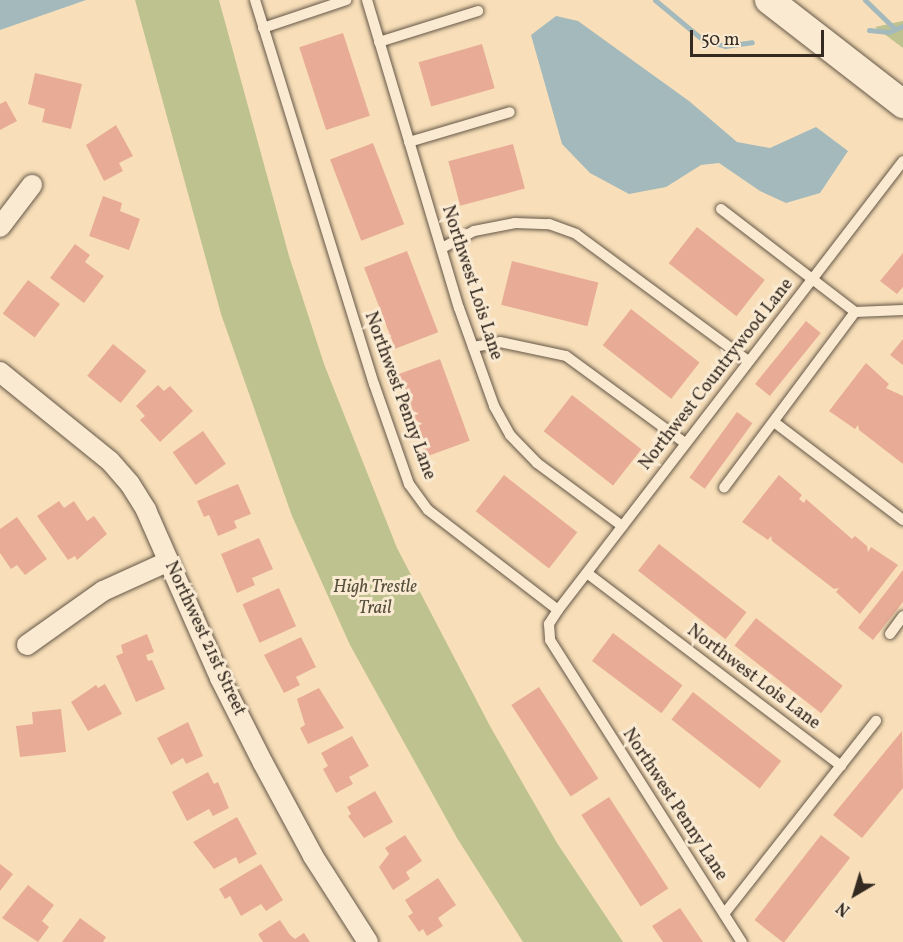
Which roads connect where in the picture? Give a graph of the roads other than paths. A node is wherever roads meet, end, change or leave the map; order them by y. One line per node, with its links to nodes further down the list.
1 (255, 0): 6 (lane, Northwest Penny Lane)
2 (346, 0): 6 (lane)
3 (367, 0): 7 (lane, Northwest Lois Lane)
4 (769, 0): 8 (main road)
5 (478, 10): 7 (lane)
6 (263, 28): 29 (lane, Northwest Penny Lane)
7 (379, 42): 10 (lane, Northwest Lois Lane)
8 (903, 104)
9 (510, 112): 10 (lane)
10 (409, 142): 15 (lane, Northwest Lois Lane)
11 (903, 161): 16 (lane, Northwest Countrywood Lane)
12 (32, 185): 14 (street)
13 (721, 209): 16 (lane)
14 (0, 227)
15 (442, 248): 19 (lane, Northwest Lois Lane); 20 (lane)
16 (812, 279): 18 (lane); 20 (lane, Northwest Countrywood Lane)
17 (903, 310): 18 (lane)
18 (855, 312): 22 (lane)
19 (473, 347): 23 (lane); 26 (lane, Northwest Lois Lane)
20 (748, 361): 23 (lane, Northwest Countrywood Lane)
21 (0, 372): 27 (street, Northwest 21st Street)
22 (774, 422): 24 (lane); 25 (lane)
23 (685, 443): 26 (lane, Northwest Countrywood Lane)
24 (724, 488)
25 (903, 520)
26 (622, 526): 28 (lane, Northwest Countrywood Lane)
27 (169, 561): 32 (street); 36 (street, Northwest 21st Street)
28 (587, 573): 29 (lane, Northwest Countrywood Lane); 34 (lane, Northwest Lois Lane)
29 (558, 610): 35 (lane, Northwest Penny Lane)
30 (903, 616): 31 (lane)
31 (890, 634)
32 (27, 645)
33 (876, 721): 34 (lane)
34 (841, 766): 35 (lane)
35 (724, 914): 37 (lane, Northwest Penny Lane)
36 (368, 942)
37 (742, 942)

